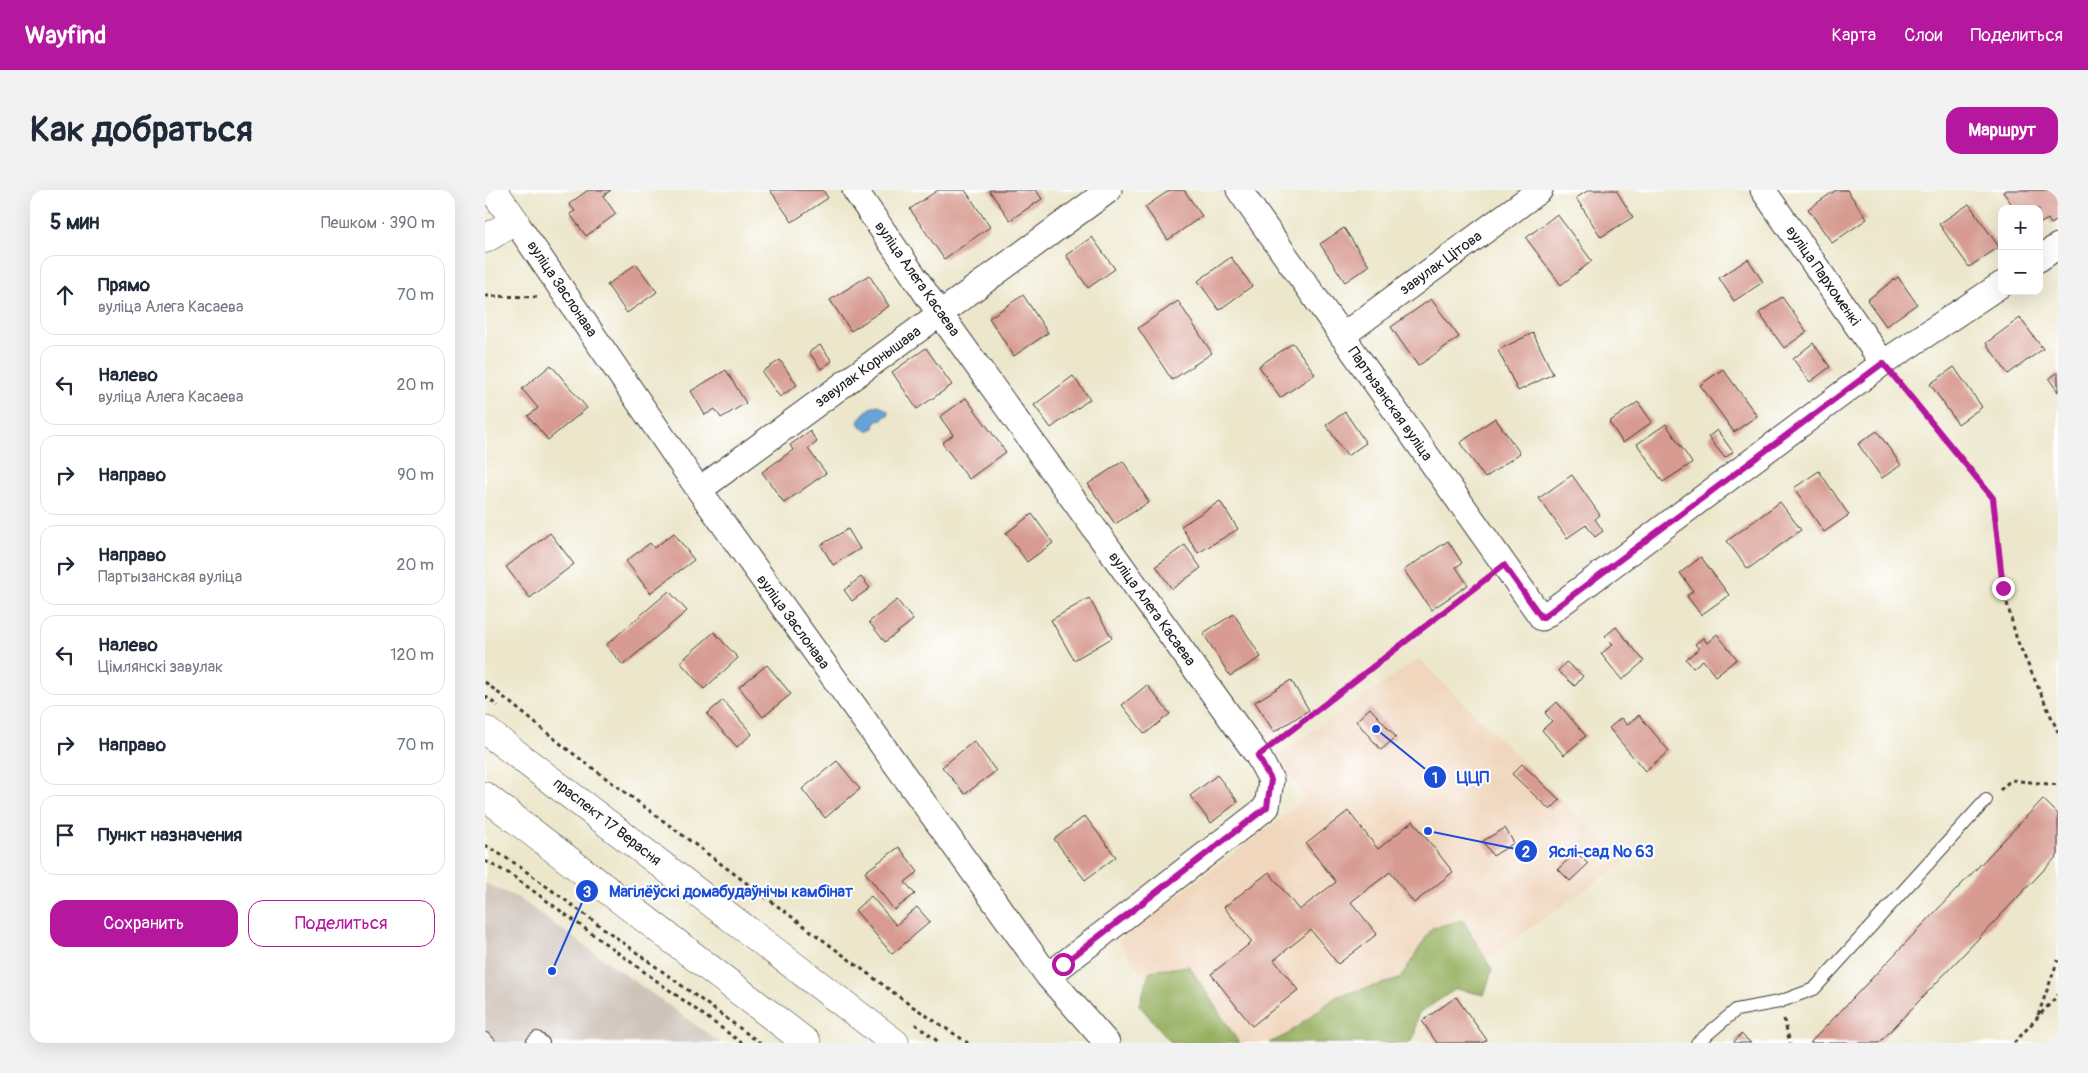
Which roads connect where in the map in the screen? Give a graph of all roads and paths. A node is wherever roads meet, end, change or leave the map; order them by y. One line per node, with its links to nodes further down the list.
1 (493, 190): 7 (main road, вуліца Заслонава)
2 (855, 190): 14 (street, вуліца Алега Касаева)
3 (1109, 190): 14 (street, завулак Корнышава)
4 (1239, 190): 15 (street, Партызанская вуліца)
5 (1540, 190): 15 (street, завулак Цітова)
6 (1763, 190): 16 (street, вуліца Пархоменкі)
7 (515, 221): 8 (main road); 17 (street, вуліца Заслонава)
8 (485, 239)
9 (2058, 246): 10 (street)
10 (2043, 256)
11 (1998, 287): 16 (street)
12 (485, 296): 13 (path)
13 (544, 297)
14 (940, 314): 17 (street, завулак Корнышава); 22 (street, вуліца Алега Касаева)
15 (1342, 336): 18 (street, Партызанская вуліца)
16 (1883, 363): 18 (street, Партызанская вуліца); 21 (path)
17 (699, 490): 29 (street, вуліца Заслонава)
18 (1504, 565): 22 (path)
19 (485, 682): 41 (path)
20 (485, 730): 40 (main road, праспект 17 Верасня)
21 (2058, 732)
22 (1258, 756): 29 (street, вуліца Алега Касаева)
23 (2058, 785): 25 (path)
24 (485, 796): 39 (main road)
25 (1986, 800): 31 (lane)
26 (485, 845): 38 (path)
27 (485, 861): 37 (path)
28 (2058, 960): 32 (path)
29 (1048, 976): 42 (street, вуліца Заслонава)
30 (2058, 995): 32 (path)
31 (1779, 1002): 43 (lane); 44 (path)
32 (2037, 1018): 45 (path)
33 (485, 1039): 34 (lane)
34 (489, 1043)
35 (531, 1043): 36 (lane)
36 (543, 1043)
37 (742, 1043)
38 (760, 1043)
39 (807, 1043)
40 (895, 1043)
41 (968, 1043)
42 (1107, 1043)
43 (1697, 1043)
44 (1790, 1043)
45 (2015, 1043)

